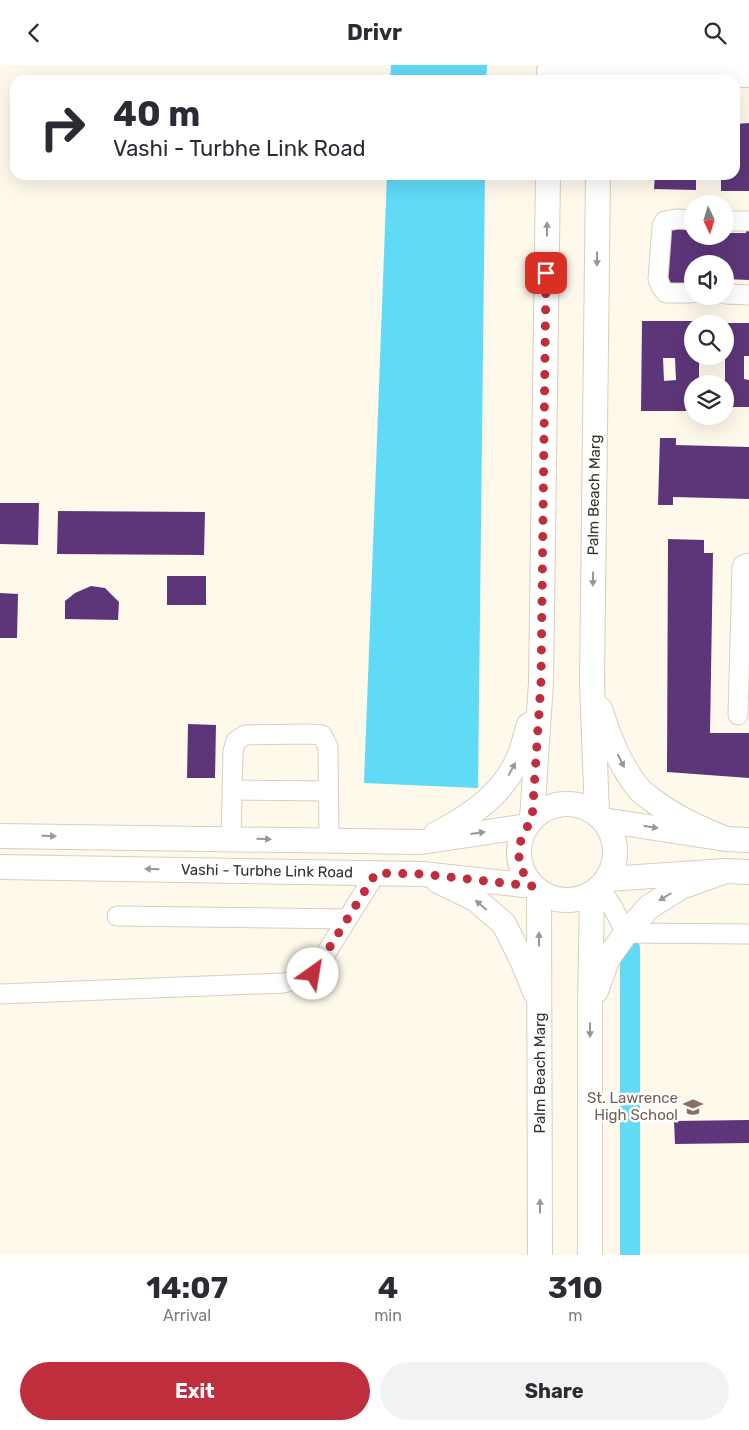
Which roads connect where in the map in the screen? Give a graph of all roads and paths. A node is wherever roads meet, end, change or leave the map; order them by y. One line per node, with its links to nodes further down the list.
1 (549, 72): 2 (main road)
2 (600, 72): 3 (main road)
3 (749, 75)
4 (548, 180): 13 (main road, one-way to 4)
5 (598, 180): 14 (main road, Palm Beach Marg, one-way to 14)
6 (684, 219): 9 (street)
7 (734, 221): 8 (street)
8 (749, 221)
9 (684, 293)
10 (734, 294): 11 (street)
11 (749, 295)
12 (749, 563): 15 (street)
13 (541, 682): 19 (main road); 25 (main road, one-way to 13)
14 (592, 683): 18 (main road, Palm Beach Marg); 22 (main road, one-way to 22)
15 (738, 715)
16 (232, 791): 17 (street); 17 (street); 21 (street)
17 (328, 791): 23 (street)
18 (600, 817): 19 (main road); 22 (main road, one-way to 22); 30 (main road)
19 (529, 823): 25 (main road, Vashi - Turbhe Link Road, one-way to 19); 31 (main road)
20 (0, 835): 21 (main road, Vashi - Turbhe Link Road, one-way to 21)
21 (231, 839): 23 (main road, Vashi - Turbhe Link Road, one-way to 23)
22 (726, 839): 24 (main road)
23 (329, 840): 25 (main road, Vashi - Turbhe Link Road)
24 (749, 840)
25 (421, 842)
26 (0, 867): 28 (main road, Vashi - Turbhe Link Road, one-way to 26)
27 (737, 872): 30 (main road); 34 (main road, one-way to 34)
28 (376, 873): 29 (main road, Vashi - Turbhe Link Road); 33 (street)
29 (422, 874): 31 (main road, Vashi - Turbhe Link Road); 37 (main road, one-way to 29)
30 (600, 887): 31 (main road); 34 (street); 38 (main road)
31 (536, 889): 37 (main road, Palm Beach Marg, one-way to 31)
32 (117, 916): 33 (street)
33 (347, 919): 36 (street)
34 (626, 933): 35 (street); 38 (main road)
35 (749, 934)
36 (0, 994)
37 (540, 1006): 39 (main road, Palm Beach Marg, one-way to 37)
38 (590, 1006): 40 (main road, one-way to 40)
39 (540, 1255)
40 (590, 1255)

